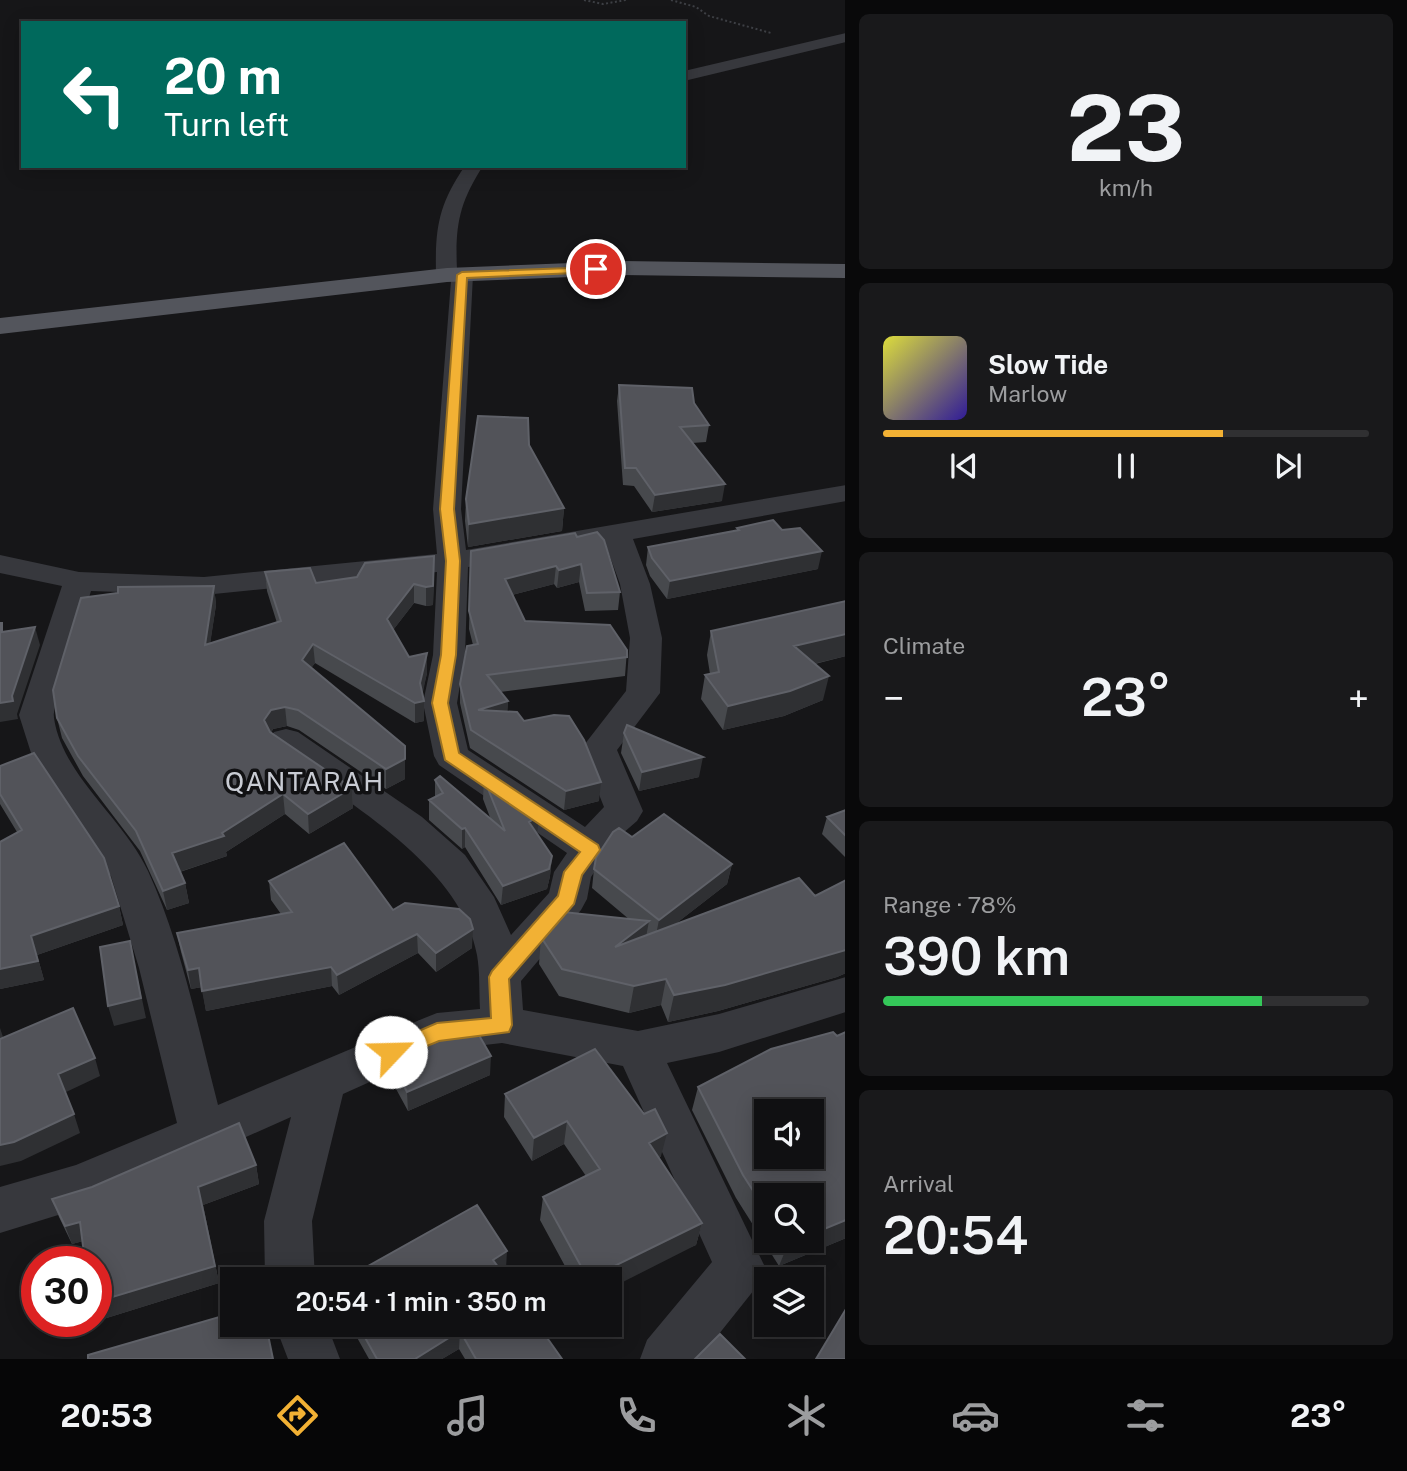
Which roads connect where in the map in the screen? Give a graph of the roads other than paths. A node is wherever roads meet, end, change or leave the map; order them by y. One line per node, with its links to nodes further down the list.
1 (845, 37): 2 (street)
2 (686, 76)
3 (473, 168): 5 (street)
4 (845, 271): 5 (main road)
5 (455, 275): 6 (main road); 9 (street)
6 (0, 326)
7 (845, 493): 8 (street)
8 (616, 533): 9 (street); 13 (street)
9 (453, 561): 11 (street); 13 (street)
10 (0, 564): 11 (street)
11 (79, 581): 19 (street)
12 (286, 741): 14 (street)
13 (591, 850): 14 (street)
14 (499, 977): 16 (street)
15 (845, 994): 17 (street)
16 (502, 1025): 17 (street); 18 (street)
17 (638, 1050): 24 (street)
18 (323, 1082): 19 (street); 21 (street)
19 (204, 1134): 20 (street)
20 (0, 1210)
21 (290, 1267)
22 (306, 1337): 23 (street)
23 (314, 1359)
24 (666, 1359)

